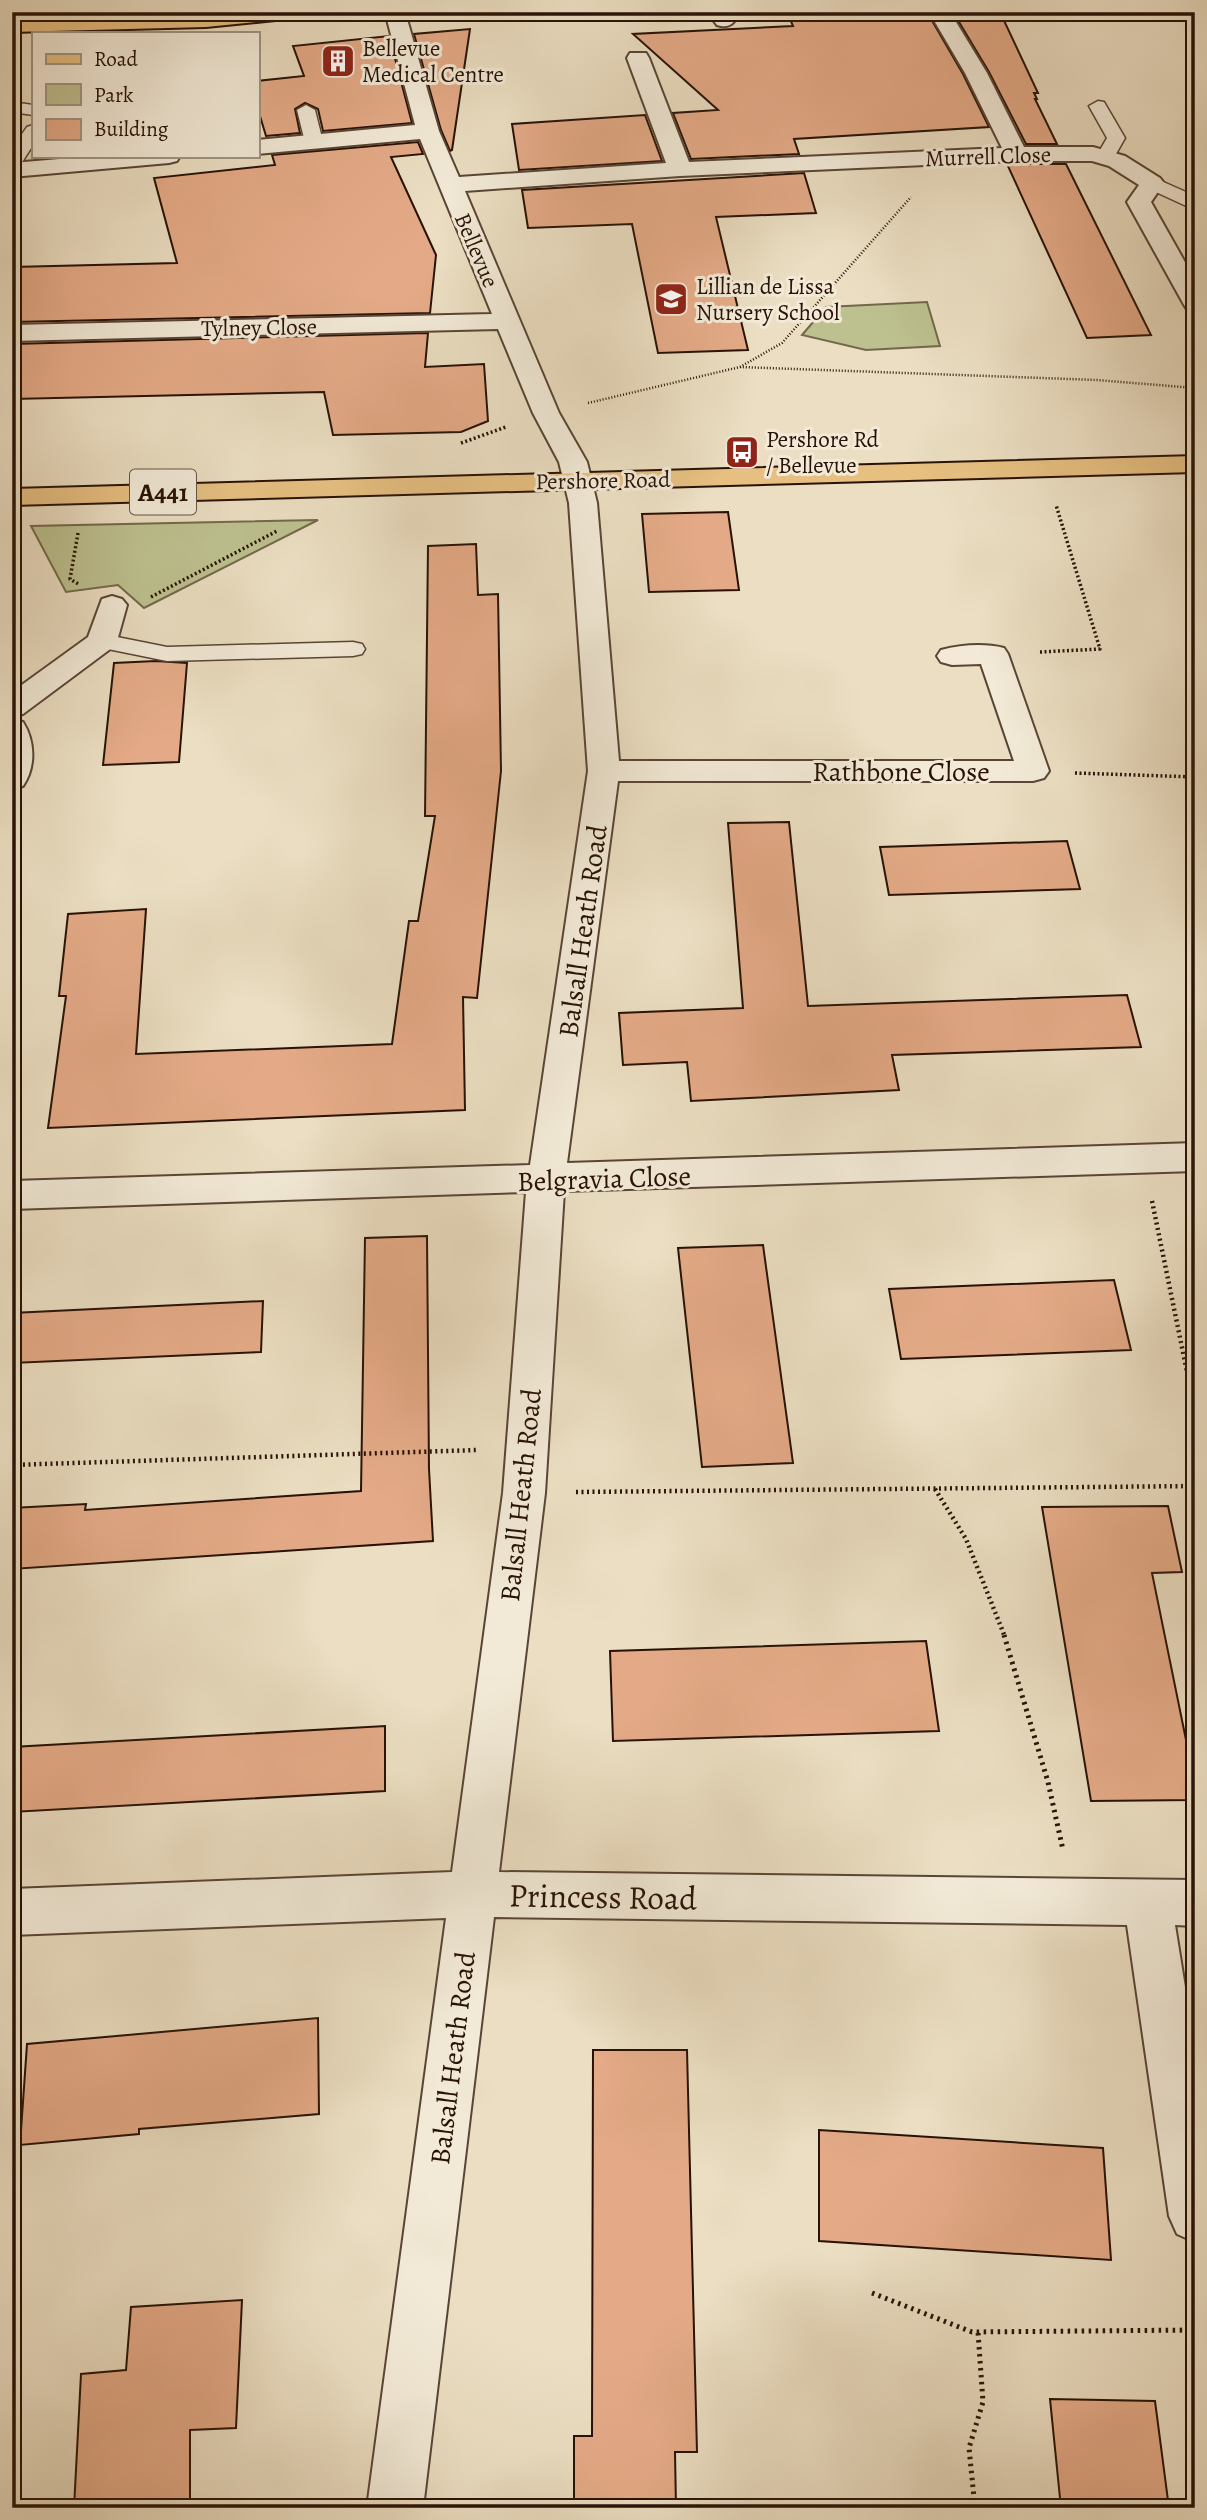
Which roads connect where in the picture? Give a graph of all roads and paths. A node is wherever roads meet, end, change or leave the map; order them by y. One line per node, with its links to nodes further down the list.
1 (61, 12): 6 (main road)
2 (295, 12): 5 (main road)
3 (395, 12): 13 (street, Bellevue)
4 (939, 12): 17 (street)
5 (267, 14): 7 (main road)
6 (12, 19)
7 (12, 26)
8 (638, 58): 22 (street)
9 (1098, 106): 19 (lane)
10 (12, 107): 11 (lane)
11 (32, 110)
12 (306, 110): 15 (lane)
13 (428, 131): 15 (street); 25 (street, Bellevue)
14 (32, 133): 21 (lane)
15 (314, 142): 16 (street)
16 (259, 147)
17 (1016, 154): 18 (street, Murrell Close); 19 (street, Murrell Close)
18 (947, 157): 22 (street, Murrell Close); 30 (path)
19 (1105, 157): 24 (street, Murrell Close)
20 (147, 158): 23 (street)
21 (12, 163)
22 (680, 169): 25 (street, Murrell Close)
23 (12, 170)
24 (1152, 183): 26 (lane); 27 (street)
25 (449, 184): 28 (street, Bellevue)
26 (1195, 204)
27 (1195, 303)
28 (506, 321): 29 (street, Tylney Close); 32 (street, Bellevue)
29 (12, 333)
30 (740, 367): 31 (path); 32 (path)
31 (1195, 388)
32 (546, 413): 33 (path); 35 (street, Bellevue)
33 (450, 446)
34 (1195, 464): 35 (main road, Pershore Road / A441)
35 (576, 481): 36 (main road, Pershore Road / A441); 47 (street, Balsall Heath Road)
36 (84, 495): 38 (main road, Pershore Road / A441); 40 (path)
37 (1053, 496): 43 (path)
38 (12, 497)
39 (287, 526): 40 (path)
40 (113, 605): 41 (street)
41 (103, 641): 42 (lane); 45 (street)
42 (353, 649)
43 (993, 654): 44 (street); 48 (street, Rathbone Close)
44 (952, 656)
45 (12, 708)
46 (12, 729): 50 (street)
47 (604, 771): 48 (street, Rathbone Close); 53 (street, Balsall Heath Road)
48 (1032, 771): 49 (path)
49 (1195, 777)
50 (12, 779)
51 (1195, 1157): 52 (street, Belgravia Close)
52 (1143, 1159): 53 (street, Belgravia Close); 55 (path)
53 (546, 1180): 54 (street, Belgravia Close); 56 (street, Balsall Heath Road)
54 (12, 1195)
55 (1195, 1411)
56 (527, 1448): 57 (path); 60 (street, Balsall Heath Road)
57 (12, 1465)
58 (1195, 1486): 59 (path)
59 (935, 1489): 60 (path); 62 (path)
60 (524, 1493): 61 (street, Balsall Heath Road)
61 (473, 1894): 62 (street, Princess Road); 64 (street, Princess Road); 69 (street, Balsall Heath Road)
62 (1071, 1902): 63 (street, Princess Road)
63 (1172, 1903): 65 (street)
64 (12, 1912)
65 (1195, 2216)
66 (872, 2293): 68 (path)
67 (1195, 2330): 68 (path)
68 (978, 2332): 70 (path)
69 (396, 2508)
70 (975, 2508)

